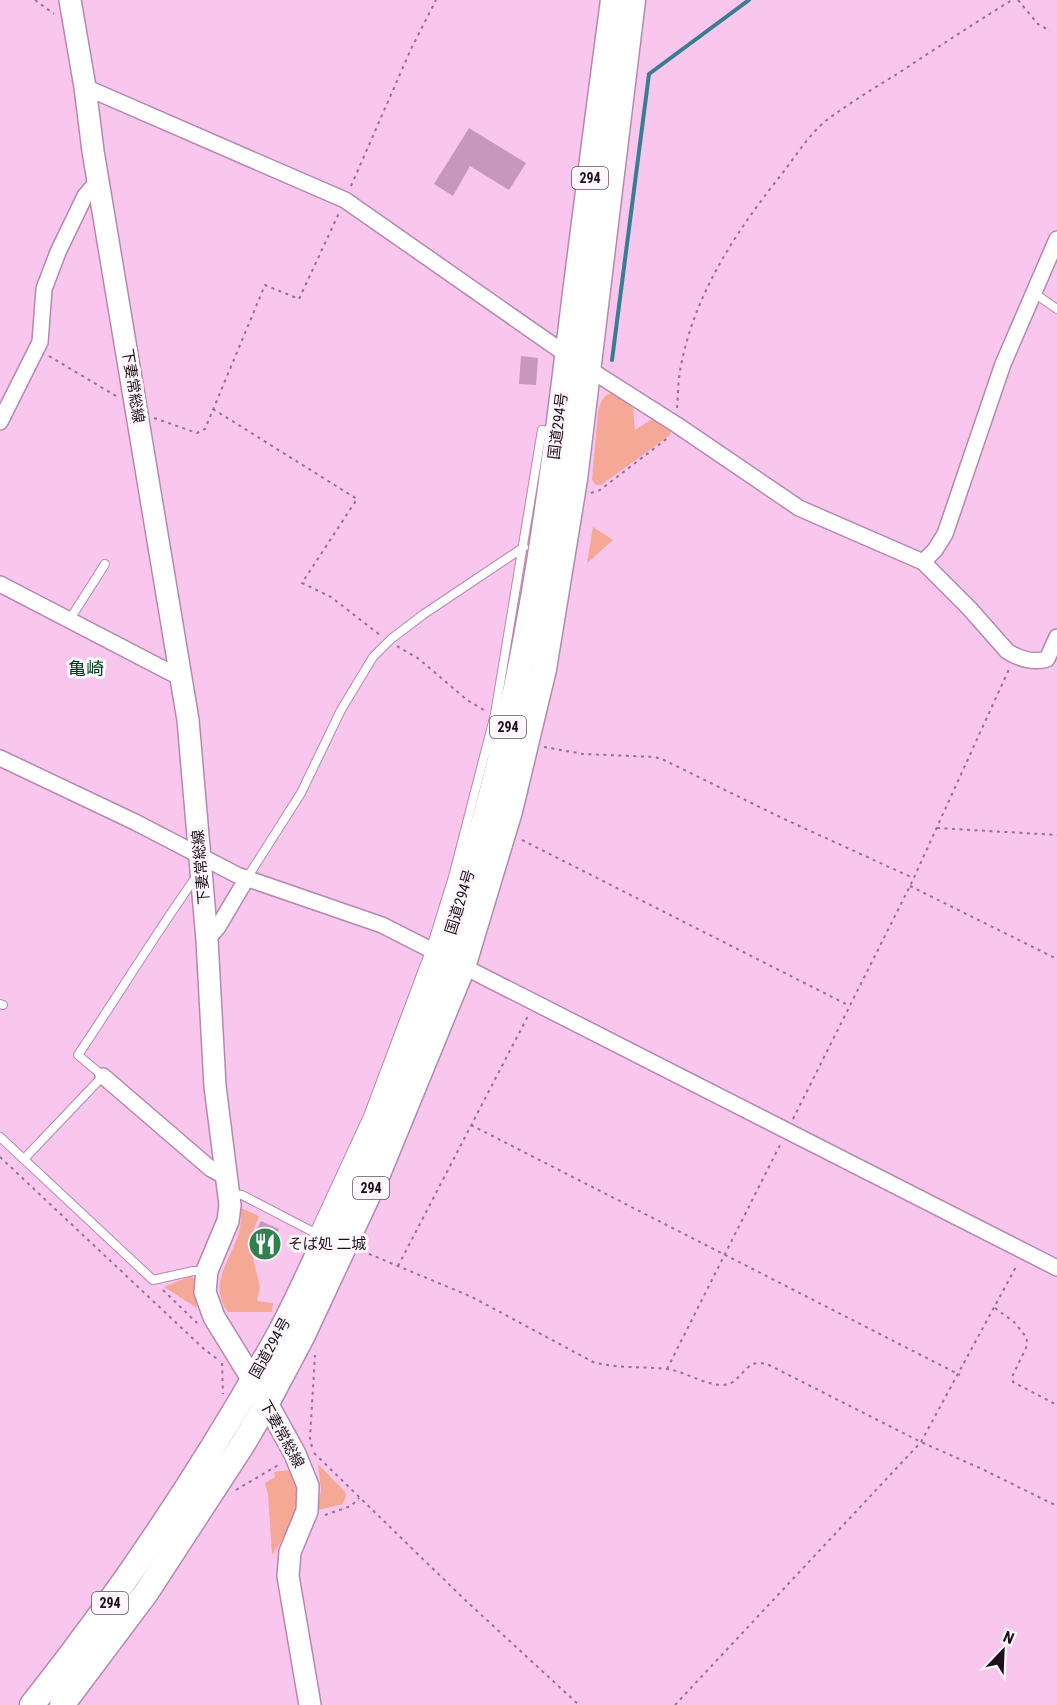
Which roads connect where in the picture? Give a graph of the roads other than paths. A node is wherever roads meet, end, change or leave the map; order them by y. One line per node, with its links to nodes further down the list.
1 (70, 0): 4 (main road, 下妻常総線)
2 (613, 0): 9 (highway, 国道294号 / 294)
3 (633, 0): 10 (highway, 国道294号 / 294)
4 (85, 87): 5 (main road, 下妻常総線); 9 (street)
5 (98, 181): 11 (street); 19 (main road, 下妻常総線)
6 (1057, 239): 7 (street)
7 (1034, 293): 8 (lane); 14 (street)
8 (1057, 309)
9 (567, 356): 10 (street); 12 (highway, 国道294号 / 294)
10 (589, 370): 14 (street); 24 (highway, 国道294号 / 294)
11 (0, 422)
12 (558, 432): 13 (lane); 24 (highway, 国道294号 / 294)
13 (524, 547): 22 (lane); 24 (lane)
14 (923, 562): 18 (street)
15 (105, 564): 17 (lane)
16 (0, 584): 17 (street)
17 (70, 619): 19 (street)
18 (1057, 638)
19 (181, 678): 21 (main road, 下妻常総線)
20 (0, 759): 21 (street)
21 (201, 866): 22 (street); 23 (main road, 下妻常総線); 25 (lane)
22 (247, 878): 23 (street); 24 (street)
23 (207, 940): 28 (main road, 下妻常総線)
24 (445, 958): 29 (highway, 国道294号 / 294); 30 (street); 33 (highway, 国道294号 / 294)
25 (103, 1076): 27 (lane); 28 (street)
26 (0, 1137): 27 (lane)
27 (24, 1159): 31 (lane)
28 (227, 1185): 29 (lane); 31 (main road, 下妻常総線)
29 (320, 1236): 32 (highway, 国道294号 / 294)
30 (1057, 1268)
31 (207, 1271): 32 (main road, 下妻常総線)
32 (252, 1381): 33 (main road, 下妻常総線); 34 (highway, 国道294号 / 294)
33 (267, 1403): 35 (highway, 国道294号 / 294); 36 (main road, 下妻常総線)
34 (32, 1705)
35 (62, 1705)
36 (309, 1705)

